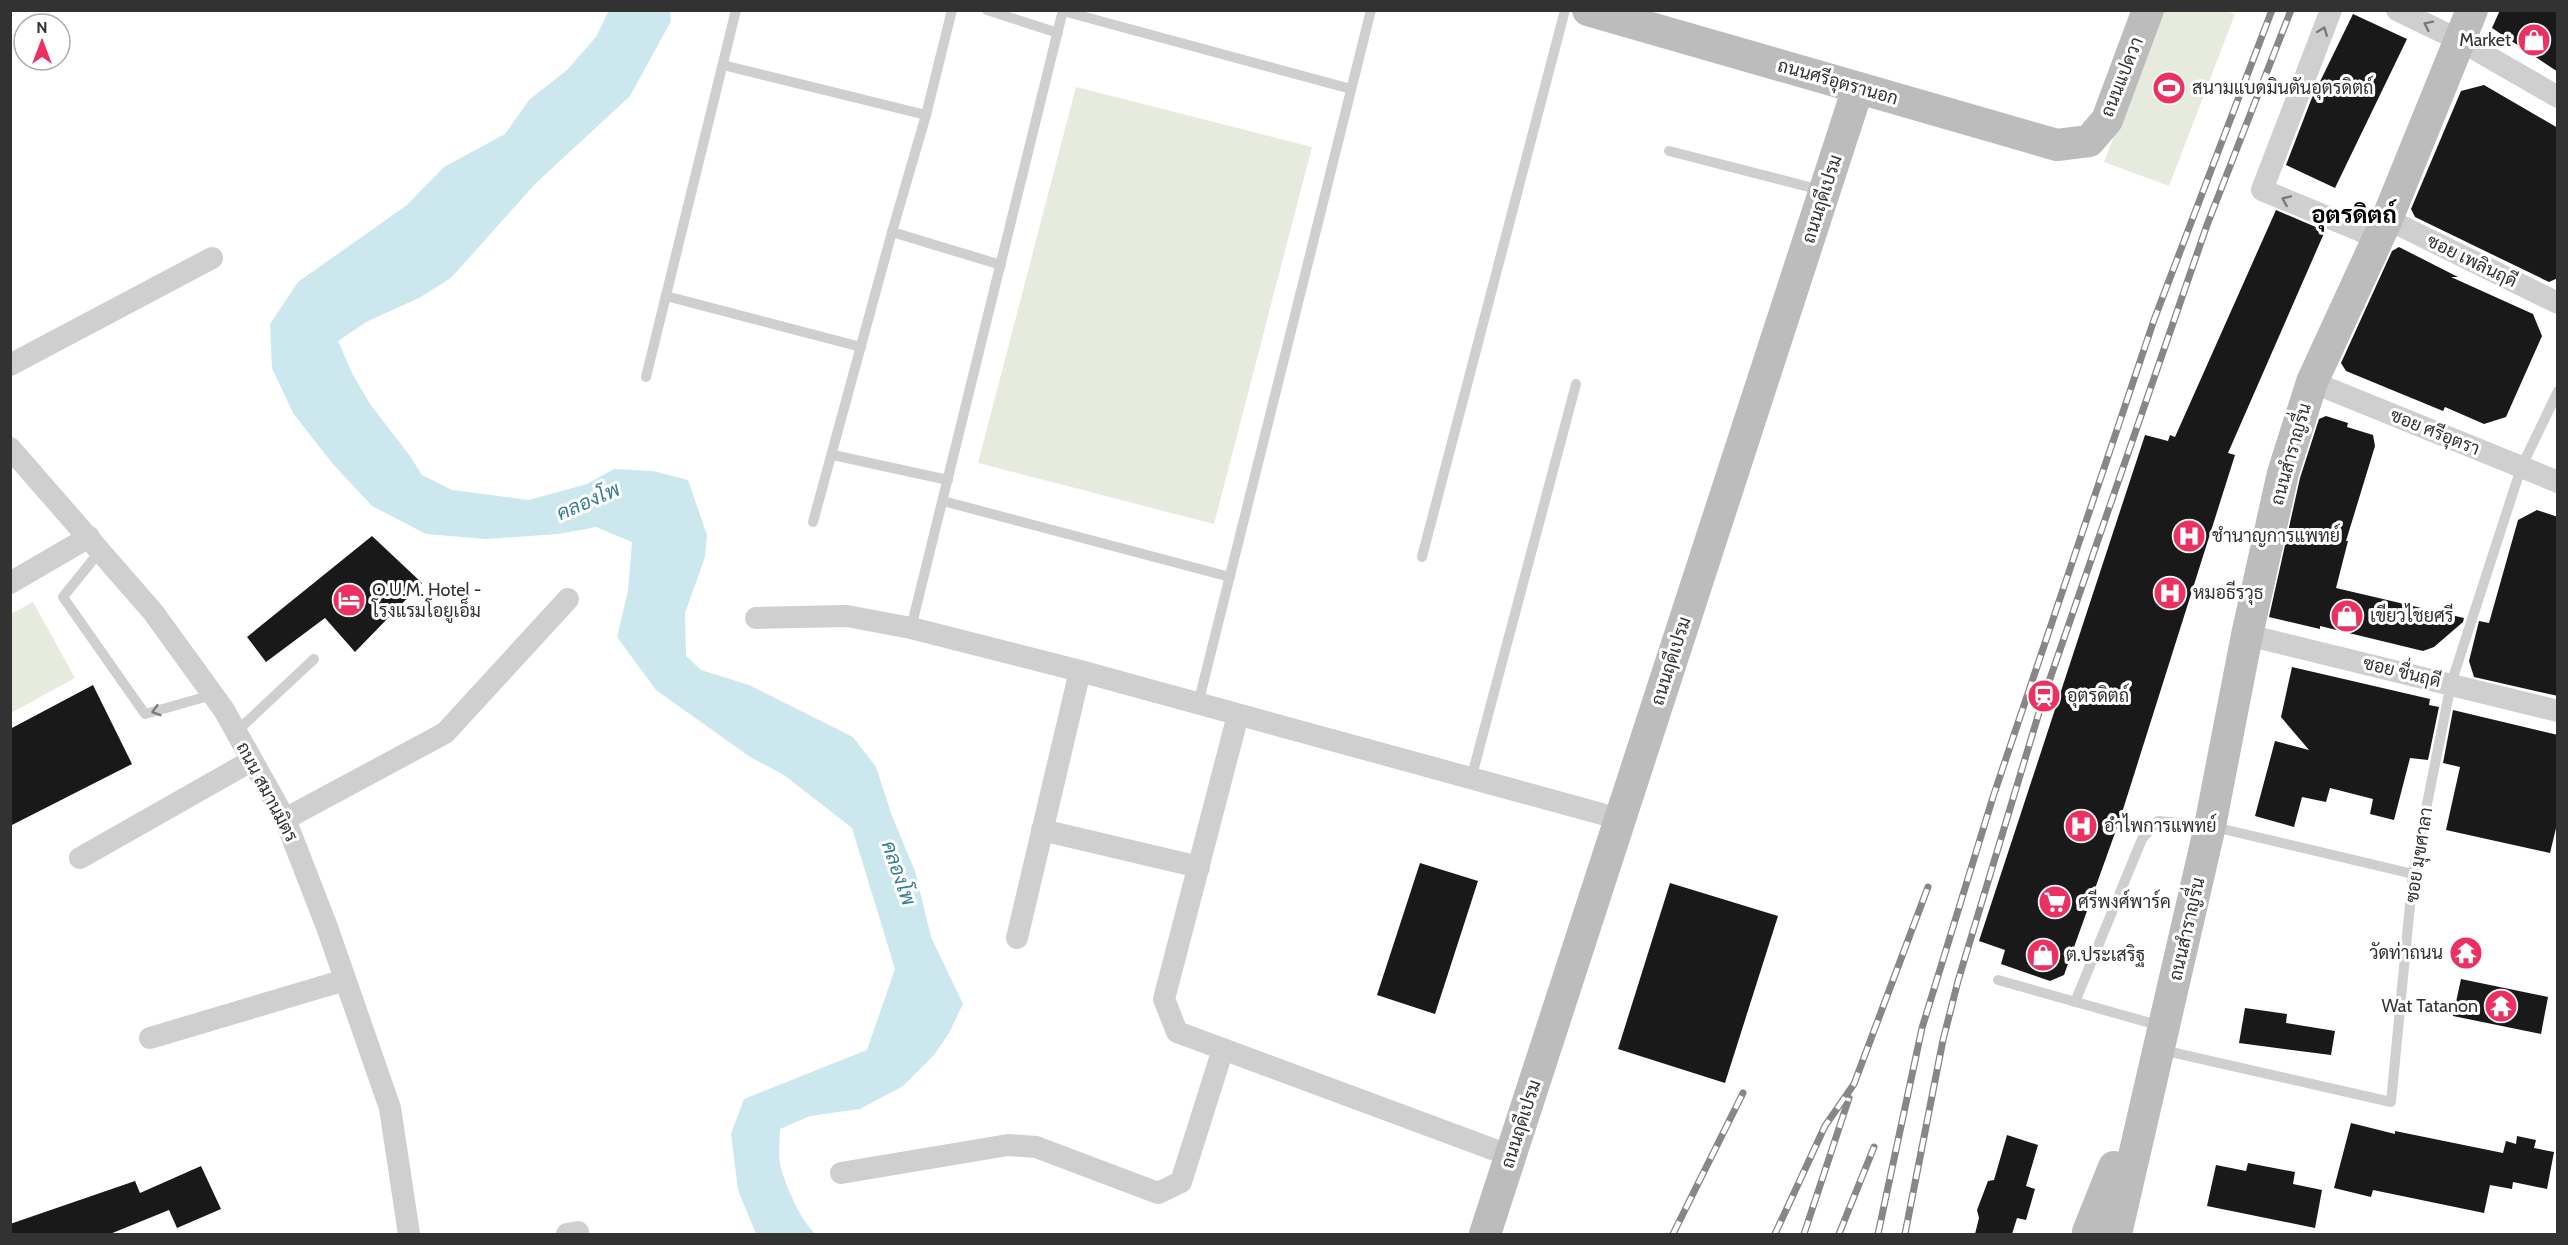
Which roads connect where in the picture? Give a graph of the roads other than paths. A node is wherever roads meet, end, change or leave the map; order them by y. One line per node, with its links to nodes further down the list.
1 (736, 10): 15 (lane)
2 (952, 10): 19 (lane)
3 (987, 10): 13 (lane)
4 (1371, 10): 17 (lane)
5 (1565, 10): 43 (lane)
6 (1588, 10): 12 (street, ถนนศรีอุตรานอก)
7 (2148, 10): 20 (street, ถนนแปดวา)
8 (2331, 10): 23 (street, ซอย เพลินฤดี, one-way to 8)
9 (2397, 10): 14 (street, one-way to 9)
10 (2472, 10): 14 (street, ถนนสำราญรื่น)
11 (1063, 11): 13 (lane); 17 (lane)
12 (1652, 19): 16 (street, ถนนศรีอุตรานอก)
13 (1058, 33): 26 (lane)
14 (2459, 40): 18 (street); 23 (street, ถนนสำราญรื่น)
15 (723, 65): 19 (lane); 27 (lane)
16 (1858, 88): 20 (street, ถนนศรีอุตรานอก); 22 (street, ถนนฤดีเปรม)
17 (1351, 89): 44 (lane)
18 (2558, 97)
19 (926, 115): 24 (lane)
20 (2089, 141)
21 (1669, 151): 22 (lane)
22 (1824, 191): 61 (street, ถนนฤดีเปรม)
23 (2383, 229): 28 (street, ซอย เพลินฤดี); 32 (street, ถนนสำราญรื่น)
24 (892, 232): 26 (lane); 29 (lane)
25 (212, 258): 30 (street)
26 (1001, 265): 38 (lane)
27 (666, 296): 29 (lane); 31 (lane)
28 (2558, 303)
29 (861, 347): 36 (lane)
30 (10, 365)
31 (646, 376)
32 (2312, 382): 37 (street, ซอย ศรีอุตรา); 49 (street, ถนนสำราญรื่น)
33 (1576, 384): 59 (lane)
34 (2558, 391): 37 (lane, ซอย มุขศาลา)
35 (10, 448): 42 (street, ถนน สมานมิตร)
36 (833, 455): 38 (lane); 41 (lane)
37 (2521, 468): 39 (street, ซอย ศรีอุตรา); 52 (lane, ซอย มุขศาลา)
38 (948, 480): 40 (lane)
39 (2558, 482)
40 (943, 501): 44 (lane); 48 (lane)
41 (813, 522)
42 (94, 544): 45 (street); 53 (street, ถนน สมานมิตร); 53 (lane, one-way to 42)
43 (1422, 557)
44 (1230, 577): 54 (lane)
45 (10, 583)
46 (568, 599): 60 (street)
47 (756, 618): 48 (street)
48 (911, 628): 51 (street)
49 (2247, 635): 52 (street, ซอย ชื่นฤดี); 62 (street, ถนนสำราญรื่น)
50 (314, 659): 57 (lane)
51 (1080, 671): 54 (street); 63 (street)
52 (2451, 684): 55 (street, ซอย ชื่นฤดี); 66 (lane, ซอย มุขศาลา)
53 (213, 695): 57 (street, ถนน สมานมิตร)
54 (1198, 704): 56 (street)
55 (2558, 711)
56 (1238, 715): 59 (street); 65 (street)
57 (236, 732): 58 (street, ถนน สมานมิตร)
58 (251, 761): 60 (street, ถนน สมานมิตร); 64 (street)
59 (1471, 778): 61 (street)
60 (285, 819): 68 (street, ถนน สมานมิตร)
61 (1620, 819): 74 (street, ถนนฤดีเปรม)
62 (2210, 826): 66 (lane); 70 (lane); 72 (street, ถนนสำราญรื่น)
63 (1042, 830): 65 (street); 67 (street)
64 (80, 858)
65 (1199, 867): 73 (street)
66 (2414, 874): 72 (lane, ซอย มุขศาลา)
67 (1017, 938)
68 (345, 980): 71 (street); 76 (street, ถนน สมานมิตร)
69 (1998, 980): 70 (lane)
70 (2075, 1002): 72 (lane)
71 (150, 1038)
72 (2160, 1047): 78 (street, ถนนสำราญรื่น)
73 (1223, 1049): 74 (street); 75 (street)
74 (1511, 1156): 77 (street, ถนนฤดีเปรม)
75 (840, 1173)
76 (409, 1234)
77 (1485, 1234)
78 (2101, 1234)

